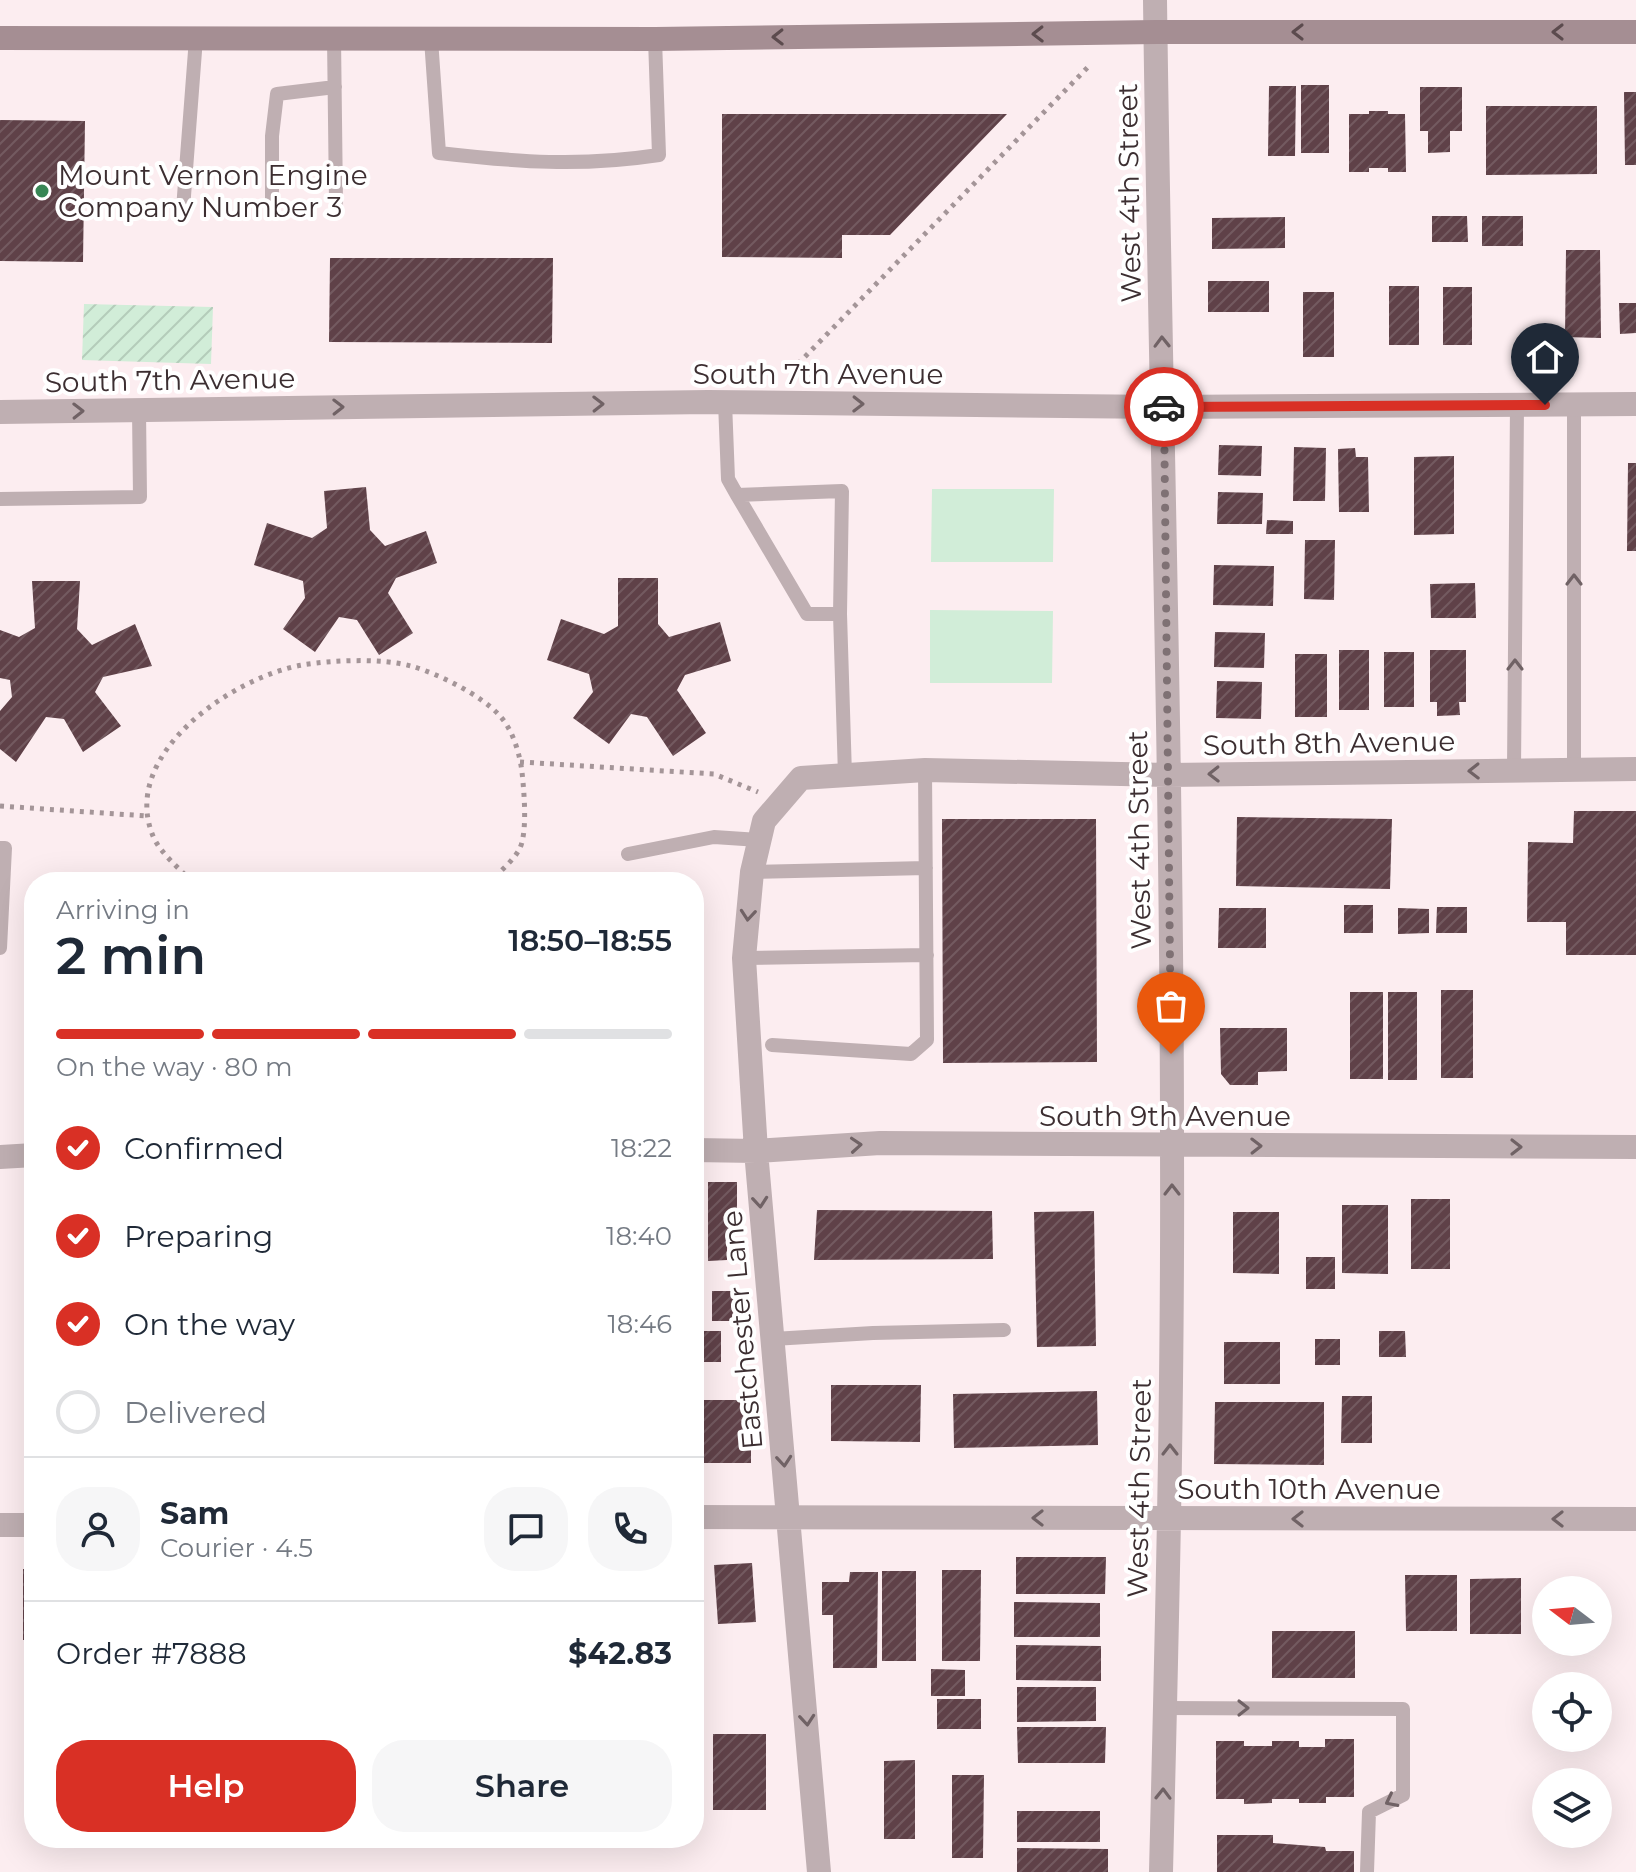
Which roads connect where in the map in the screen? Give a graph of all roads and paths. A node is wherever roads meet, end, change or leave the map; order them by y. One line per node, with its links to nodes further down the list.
1 (1155, 0): 2 (street, West 4th Street)
2 (1156, 32): 3 (street, one-way to 2); 8 (street, one-way to 8); 19 (street, West 4th Street, one-way to 2)
3 (1636, 32)
4 (0, 38): 5 (street)
5 (196, 38): 6 (street); 13 (lane)
6 (334, 38): 7 (street); 10 (lane)
7 (431, 39): 8 (street); 8 (lane)
8 (655, 39)
9 (1090, 65): 14 (path)
10 (335, 87): 11 (lane); 12 (lane)
11 (336, 202)
12 (272, 204)
13 (183, 209)
14 (791, 371)
15 (725, 402): 19 (street, South 7th Avenue, one-way to 19); 20 (street, South 7th Avenue, one-way to 15); 22 (lane)
16 (1636, 404): 18 (street, South 7th Avenue)
17 (1517, 405): 18 (street, South 7th Avenue); 19 (street, South 7th Avenue); 29 (lane, one-way to 17)
18 (1574, 405): 28 (lane, one-way to 18)
19 (1164, 407): 31 (street, West 4th Street)
20 (139, 410): 21 (street, South 7th Avenue, one-way to 20); 23 (lane)
21 (0, 412)
22 (737, 495): 24 (lane); 24 (lane)
23 (0, 499)
24 (840, 614): 30 (lane)
25 (520, 762): 32 (path); 34 (path); 40 (path)
26 (1636, 769): 28 (street, South 8th Avenue)
27 (925, 770): 30 (street, South 8th Avenue); 31 (street, South 8th Avenue); 38 (lane)
28 (1574, 770): 29 (street, South 8th Avenue)
29 (1514, 771): 31 (street, South 8th Avenue, one-way to 31)
30 (845, 775): 32 (street, South 8th Avenue)
31 (1168, 775): 46 (street, West 4th Street)
32 (785, 797): 35 (street, Eastchester Lane)
33 (0, 806): 34 (path)
34 (147, 816): 39 (path)
35 (759, 840): 37 (lane); 41 (street, Eastchester Lane)
36 (0, 848): 42 (lane)
37 (628, 854)
38 (926, 868): 41 (lane); 43 (lane)
39 (183, 872)
40 (499, 872)
41 (752, 872): 44 (street, Eastchester Lane, one-way to 44)
42 (0, 948)
43 (927, 955): 44 (lane); 45 (lane)
44 (744, 958): 49 (street, Eastchester Lane)
45 (772, 1045)
46 (1172, 1147): 47 (street, South 9th Avenue, one-way to 47); 49 (street, South 9th Avenue, one-way to 46); 56 (street, West 4th Street, one-way to 46)
47 (1636, 1147)
48 (704, 1150): 49 (street, South 9th Avenue)
49 (756, 1151): 53 (street, Eastchester Lane, one-way to 53)
50 (24, 1156): 51 (street)
51 (0, 1157)
52 (1004, 1330): 53 (lane)
53 (773, 1339): 54 (street, Eastchester Lane, one-way to 54)
54 (790, 1516): 55 (street, South 10th Avenue); 56 (street, South 10th Avenue, one-way to 54); 61 (street, Eastchester Lane, one-way to 61)
55 (704, 1517)
56 (1170, 1519): 57 (street, South 10th Avenue, one-way to 56); 60 (street, West 4th Street)
57 (1636, 1519)
58 (0, 1525): 59 (street)
59 (24, 1525)
60 (1165, 1708): 62 (street, West 4th Street, one-way to 60); 63 (lane, one-way to 63)
61 (819, 1872)
62 (1161, 1872)
63 (1367, 1872)

